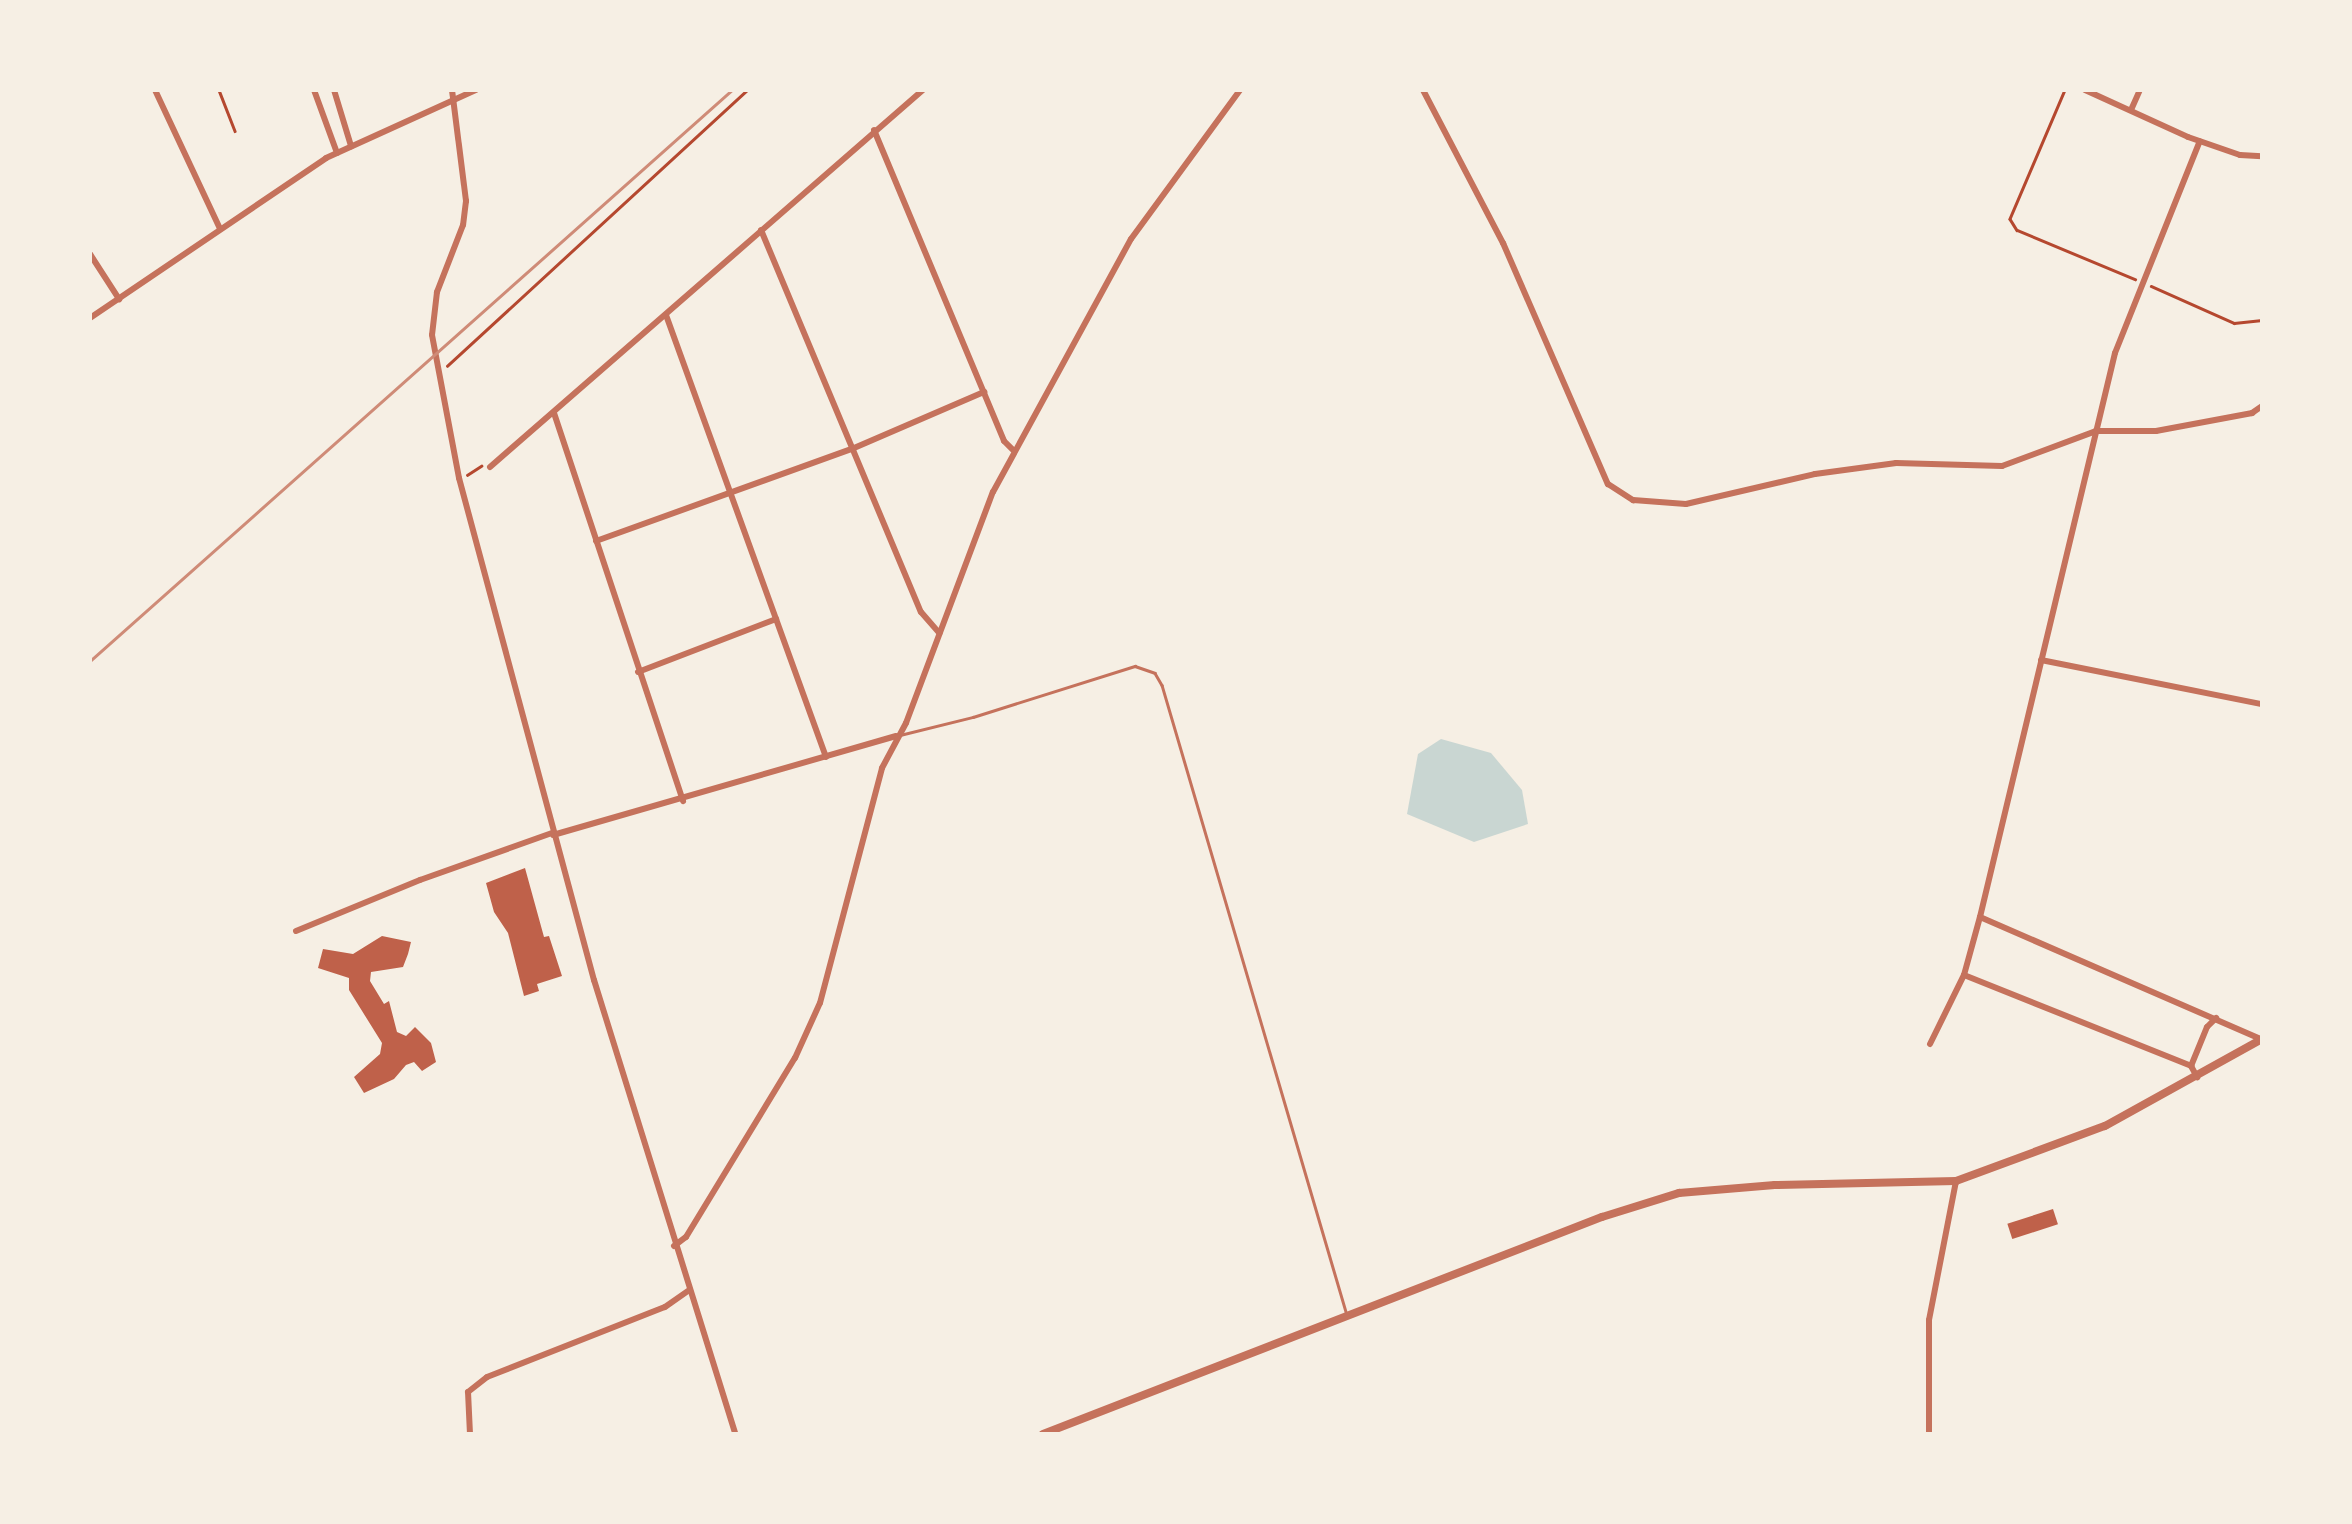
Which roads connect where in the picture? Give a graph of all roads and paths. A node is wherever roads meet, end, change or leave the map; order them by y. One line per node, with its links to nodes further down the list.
1 (156, 90): 22 (street)
2 (219, 90): 17 (path)
3 (314, 90): 20 (street)
4 (334, 90): 19 (street)
5 (452, 90): 14 (street)
6 (476, 90): 14 (street)
7 (747, 90): 30 (path)
8 (923, 90): 16 (street)
9 (1240, 90): 36 (street)
10 (1424, 90): 34 (street)
11 (2065, 90): 25 (path)
12 (2084, 90): 15 (street)
13 (2140, 90): 15 (street)
14 (453, 100): 19 (street); 30 (street)
15 (2131, 110): 18 (street)
16 (874, 130): 23 (street); 31 (street)
17 (236, 131)
18 (2200, 141): 21 (street); 25 (street)
19 (351, 146): 20 (street)
20 (337, 153): 22 (street)
21 (2262, 156)
22 (220, 229): 26 (street)
23 (761, 230): 27 (street); 35 (street)
24 (90, 254): 26 (street)
25 (2144, 283): 29 (path); 34 (street)
26 (118, 298): 28 (street)
27 (666, 315): 33 (street); 39 (street)
28 (90, 318)
29 (2262, 320)
30 (438, 373): 38 (street)
31 (984, 392): 35 (street); 36 (street)
32 (2262, 406): 34 (street)
33 (554, 413): 37 (street); 40 (street)
34 (2096, 431): 43 (street)
35 (854, 448): 39 (street); 42 (street)
36 (1013, 450): 42 (street)
37 (490, 467): 38 (path)
38 (459, 478): 49 (street)
39 (730, 492): 40 (street); 41 (street)
40 (596, 541): 44 (street)
41 (776, 620): 44 (street); 47 (street)
42 (938, 632): 46 (street)
43 (2041, 660): 45 (street); 50 (street)
44 (638, 672): 48 (street)
45 (2262, 704)
46 (898, 736): 47 (street); 59 (street); 61 (lane)
47 (826, 757): 48 (street)
48 (683, 800): 49 (street)
49 (552, 834): 51 (street); 59 (street)
50 (1980, 917): 52 (street); 53 (street)
51 (296, 932)
52 (1964, 975): 55 (street); 56 (street)
53 (2216, 1018): 54 (street); 56 (street)
54 (2262, 1039): 57 (street)
55 (1930, 1044)
56 (2191, 1066): 57 (street)
57 (2197, 1076): 58 (street)
58 (1956, 1180): 61 (street); 65 (street)
59 (674, 1246): 60 (street)
60 (689, 1290): 62 (street); 63 (street)
61 (1348, 1316): 64 (street)
62 (470, 1434)
63 (735, 1434)
64 (1042, 1434)
65 (1929, 1434)

